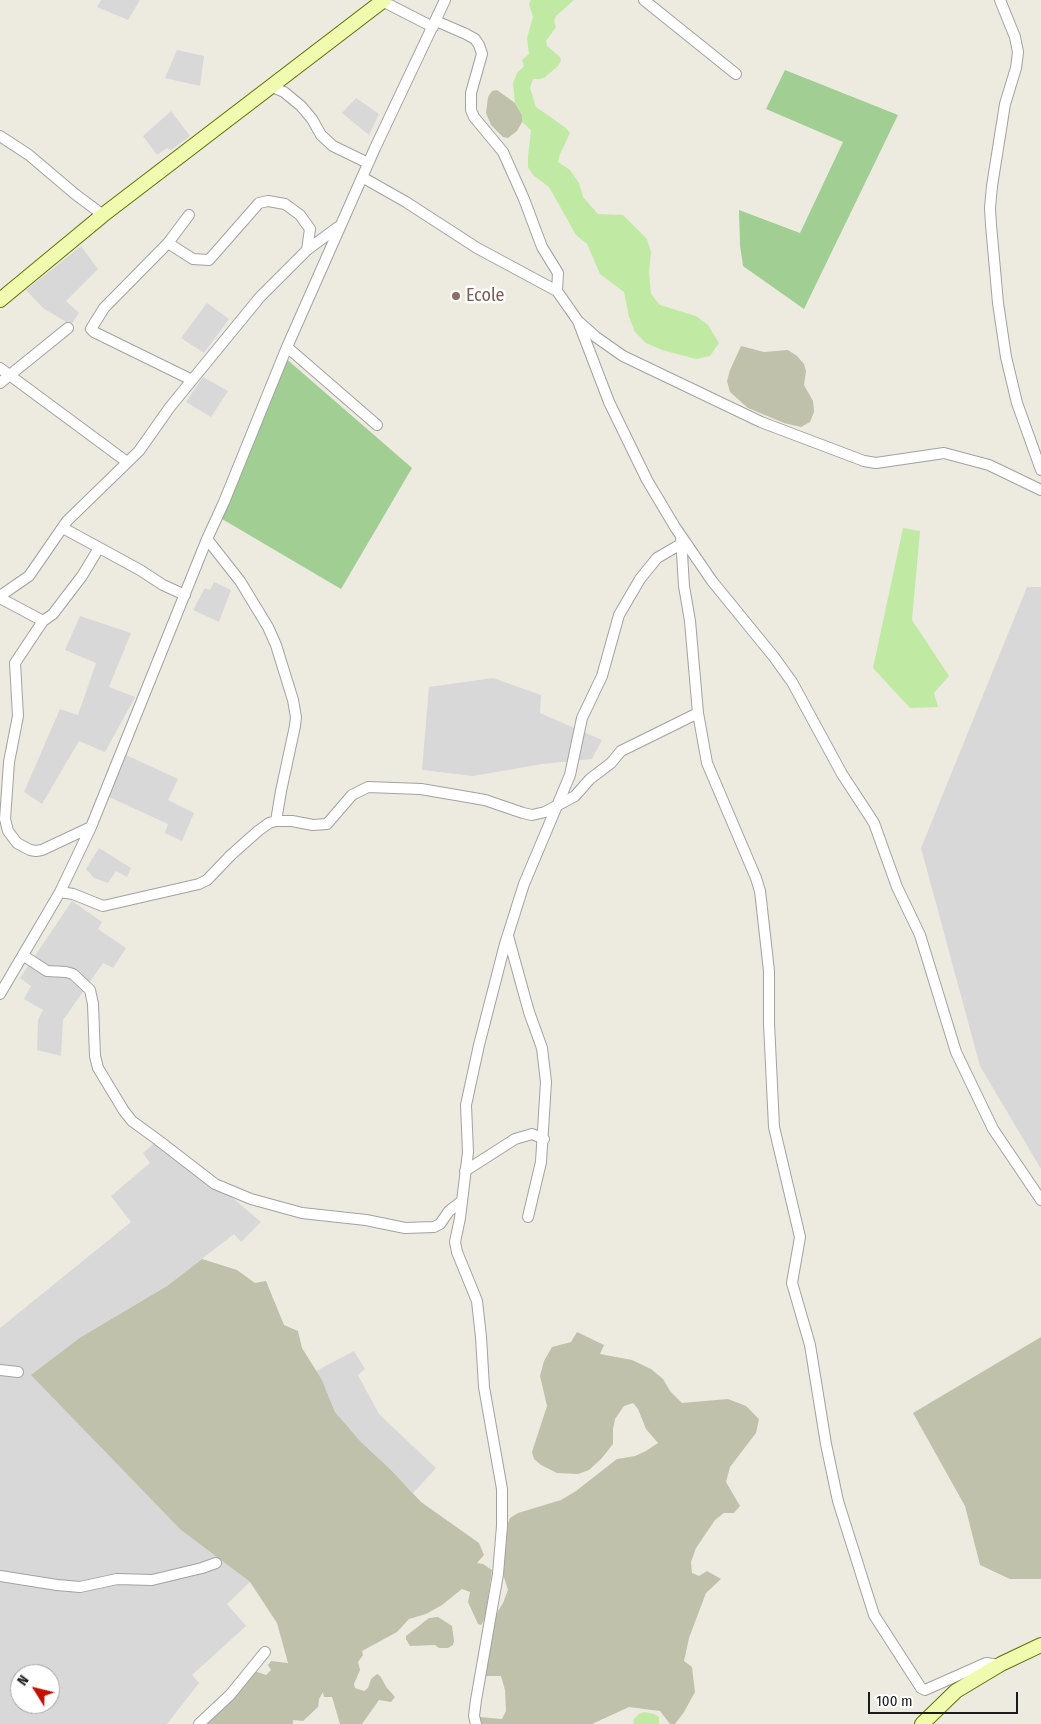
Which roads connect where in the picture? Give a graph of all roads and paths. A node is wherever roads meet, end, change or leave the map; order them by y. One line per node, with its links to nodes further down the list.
1 (445, 0): 5 (street)
2 (644, 0): 6 (street)
3 (1000, 0): 27 (street)
4 (382, 1): 5 (street); 7 (street)
5 (435, 24): 9 (street); 16 (street)
6 (736, 74)
7 (272, 87): 9 (street); 12 (street)
8 (0, 136): 12 (street)
9 (368, 164): 10 (street)
10 (362, 178): 13 (street); 16 (street)
11 (189, 215): 14 (street)
12 (103, 216): 17 (street)
13 (340, 226): 15 (street); 20 (street)
14 (168, 244): 15 (street); 23 (street)
15 (307, 250): 23 (street)
16 (557, 291): 18 (street)
17 (0, 300)
18 (578, 321): 28 (street); 31 (street)
19 (68, 328): 22 (street)
20 (287, 347): 25 (street); 30 (street)
21 (0, 368): 22 (street)
22 (9, 376): 24 (street); 26 (street)
23 (192, 380): 26 (street)
24 (0, 383)
25 (376, 425)
26 (127, 462): 29 (street)
27 (1041, 470)
28 (1041, 490)
29 (63, 528): 32 (street); 34 (street)
30 (207, 539): 33 (street); 38 (street)
31 (681, 540): 36 (street); 37 (street); 46 (street)
32 (99, 548): 33 (street); 35 (street)
33 (184, 595): 39 (street)
34 (0, 597): 35 (street)
35 (43, 621): 39 (street)
36 (698, 713): 37 (street); 55 (street)
37 (558, 805): 38 (street); 41 (street)
38 (276, 821): 40 (street)
39 (91, 827): 40 (street)
40 (60, 892): 42 (street)
41 (508, 935): 44 (street); 45 (street)
42 (24, 956): 43 (street); 47 (street)
43 (0, 994)
44 (544, 1139): 45 (street); 48 (street)
45 (465, 1171): 47 (street)
46 (1041, 1200)
47 (462, 1201): 57 (street)
48 (528, 1217)
49 (0, 1370): 50 (street)
50 (18, 1372)
51 (216, 1563): 52 (street)
52 (0, 1576)
53 (1041, 1645): 55 (street)
54 (265, 1652): 56 (street)
55 (1000, 1665): 58 (street)
56 (199, 1724)
57 (476, 1724)
58 (922, 1724)

